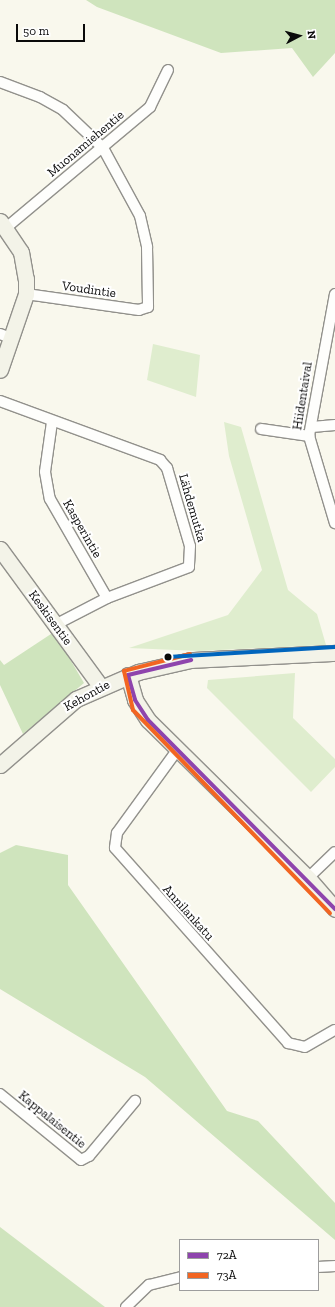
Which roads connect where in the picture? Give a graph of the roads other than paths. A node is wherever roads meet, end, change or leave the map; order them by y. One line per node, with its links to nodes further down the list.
1 (168, 70): 3 (street, Muonamiehentie)
2 (0, 82): 3 (street)
3 (103, 148): 4 (street, Muonamiehentie); 5 (street, Voudintie)
4 (4, 224): 5 (street)
5 (26, 294): 7 (street)
6 (335, 294): 13 (street, Hiidentaival)
7 (6, 336): 8 (street)
8 (0, 370)
9 (0, 401): 10 (street, Lähdemutka)
10 (52, 422): 16 (street, Kasperintie); 16 (street, Lähdemutka)
11 (335, 425): 13 (street)
12 (261, 429): 13 (street)
13 (310, 431): 14 (street, Hiidentaival)
14 (335, 523)
15 (0, 549): 17 (street, Keskisentie)
16 (107, 598): 17 (street, Lähdemutka)
17 (56, 626): 20 (street, Keskisentie)
18 (335, 653): 19 (street, Kehontie)
19 (128, 675): 20 (street, Kehontie); 21 (street)
20 (101, 687): 22 (street, Kehontie)
21 (178, 749): 24 (street); 26 (street, Annilankatu)
22 (0, 765)
23 (335, 852): 24 (street)
24 (308, 878): 25 (street)
25 (335, 909)
26 (335, 1030)
27 (0, 1094): 28 (street, Kappalaisentie)
28 (135, 1101)
29 (335, 1266): 30 (street)
30 (319, 1267)
31 (179, 1277): 32 (street)
32 (126, 1307)

